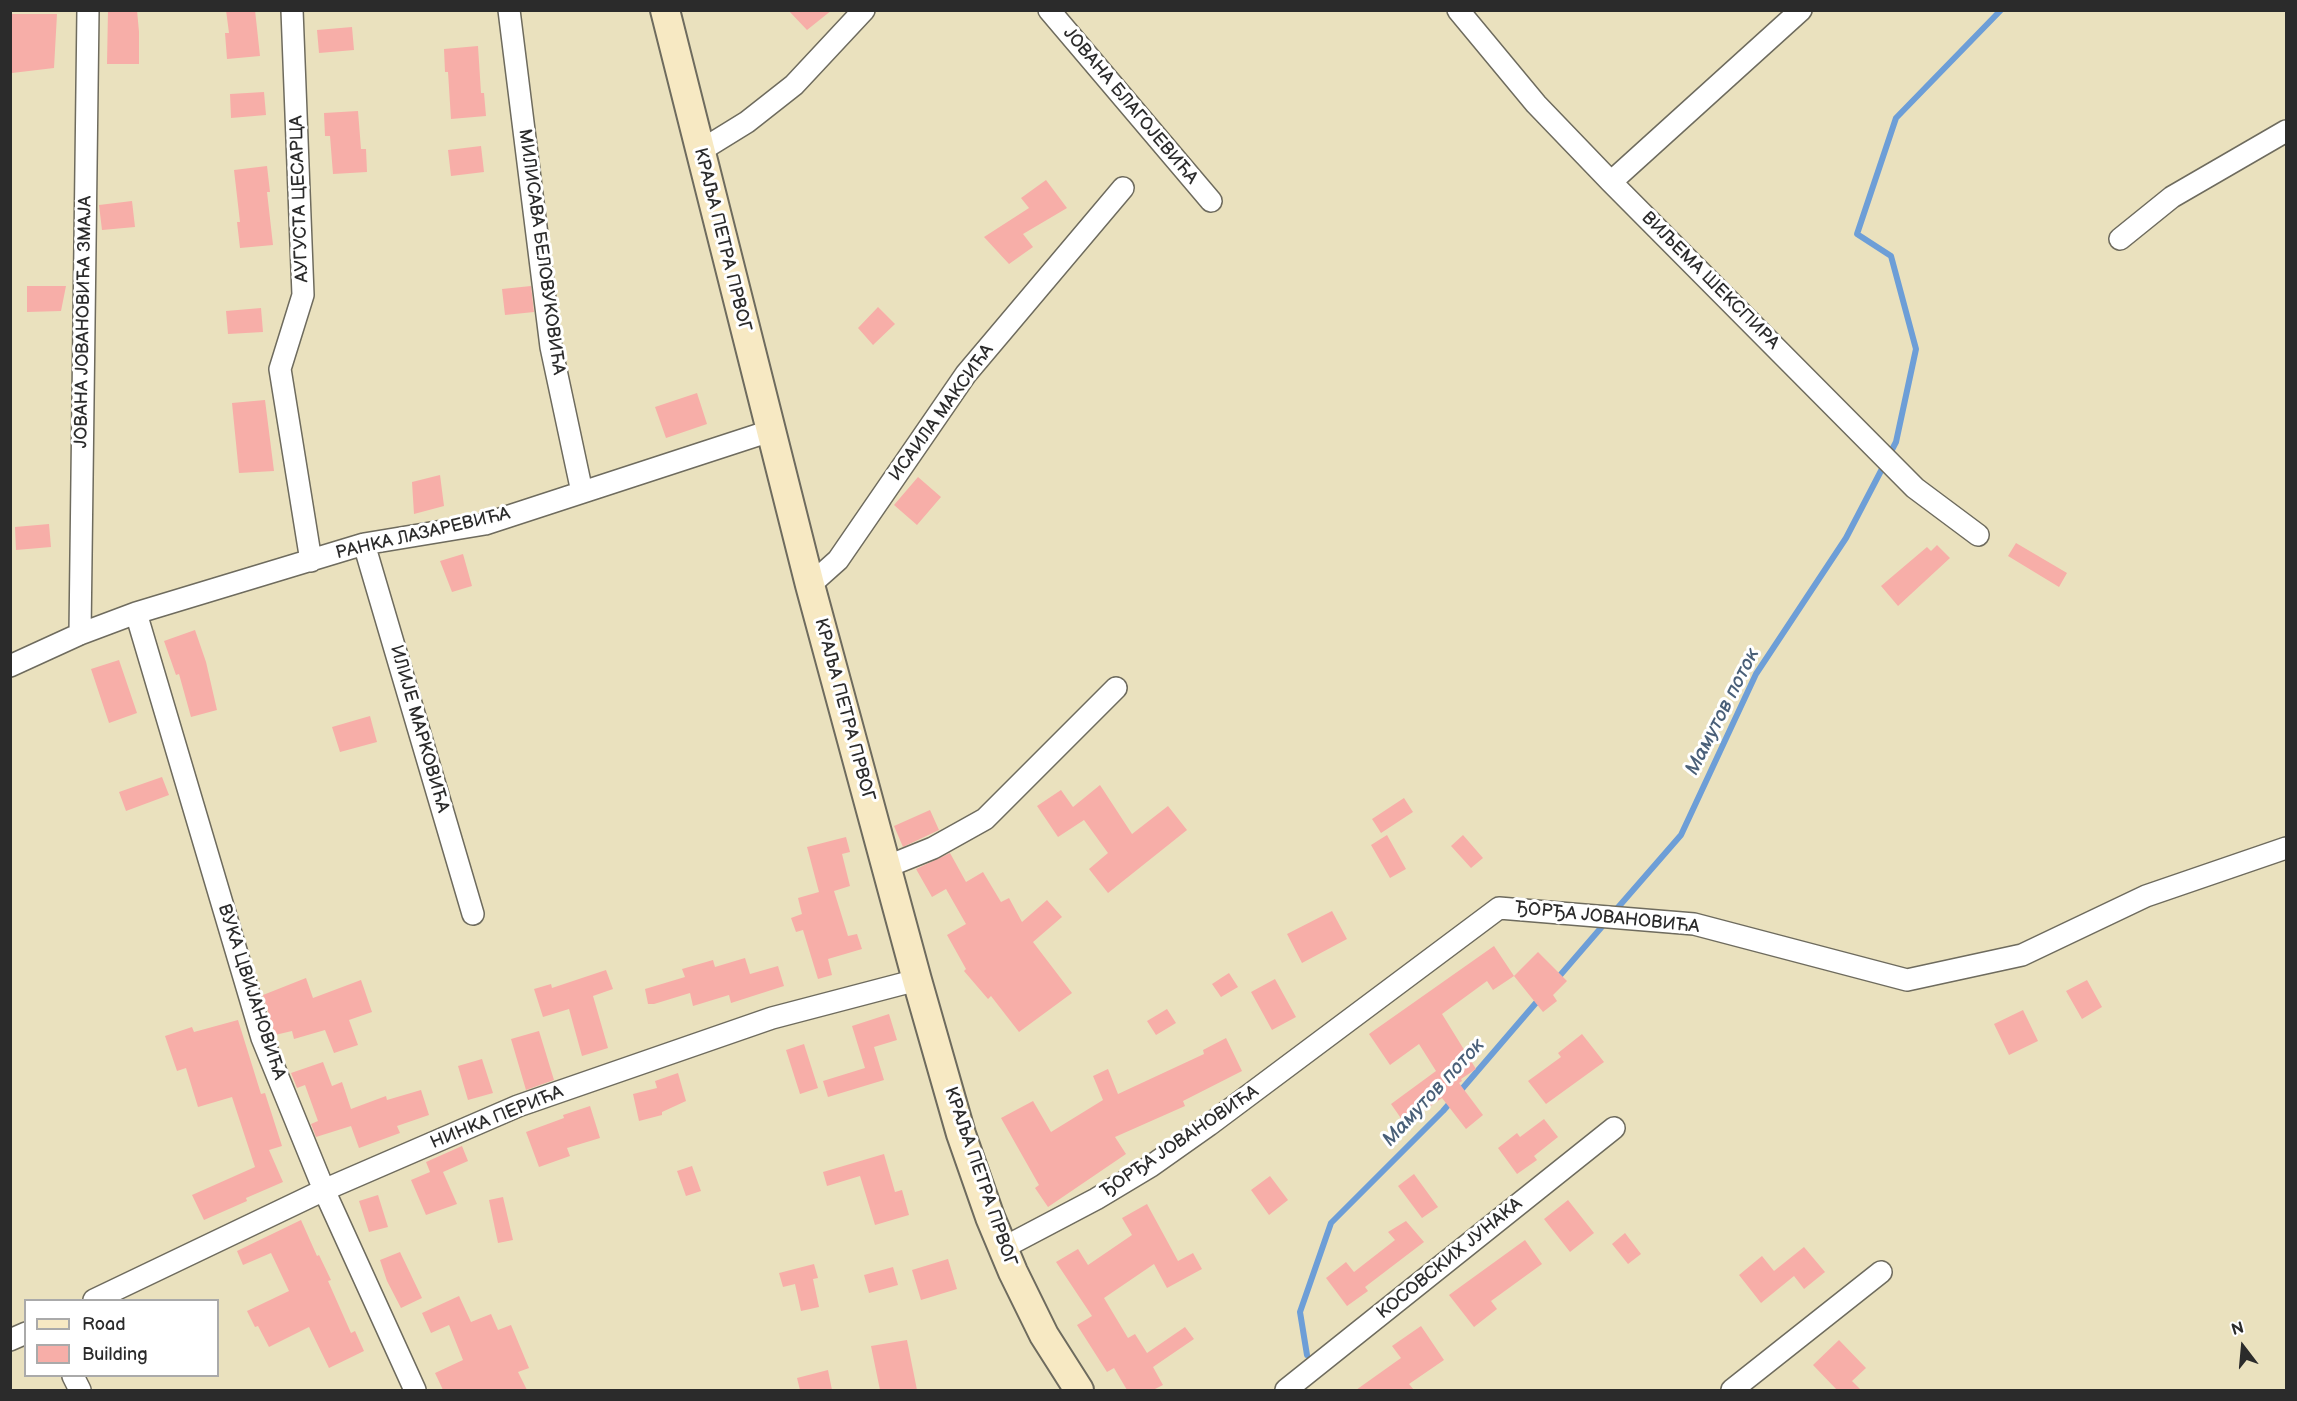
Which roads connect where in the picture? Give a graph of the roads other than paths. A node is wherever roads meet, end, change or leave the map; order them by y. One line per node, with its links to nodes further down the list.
1 (88, 10): 22 (street, ЈОВАНА ЈОВАНОВИЋА ЗМАЈА)
2 (292, 10): 19 (street, АУГУСТА ЦЕСАРЦА)
3 (509, 10): 16 (street, МИЛИСАВА БЕЛОВУКОВИЋА)
4 (665, 10): 10 (street, КРАЉА ПЕТРА ПРВОГ)
5 (864, 10): 10 (street)
6 (1049, 10): 13 (street, ЈОВАНА БЛАГОЈЕВИЋА)
7 (1458, 10): 11 (street, ВИЉЕМА ШЕКСПИРА)
8 (1801, 10): 11 (street)
9 (2286, 131): 14 (street)
10 (700, 151): 15 (street, КРАЉА ПЕТРА ПРВОГ)
11 (1611, 182): 17 (street, ВИЉЕМА ШЕКСПИРА)
12 (1123, 188): 20 (street, ИСАИЛА МАКСИЋА)
13 (1211, 201)
14 (2120, 239)
15 (770, 431): 16 (street, РАНКА ЛАЗАРЕВИЋА); 20 (street, КРАЉА ПЕТРА ПРВОГ)
16 (582, 492): 18 (street, РАНКА ЛАЗАРЕВИЋА)
17 (1978, 534)
18 (364, 544): 19 (street, РАНКА ЛАЗАРЕВИЋА); 27 (street, ИЛИЈЕ МАРКОВИЋА)
19 (311, 561): 21 (street, РАНКА ЛАЗАРЕВИЋА)
20 (810, 585): 26 (street, КРАЉА ПЕТРА ПРВОГ)
21 (136, 613): 22 (street, РАНКА ЛАЗАРЕВИЋА); 30 (street, ВУКА ЦВИЈАНОВИЋА)
22 (80, 634): 23 (street, РАНКА ЛАЗАРЕВИЋА)
23 (10, 666)
24 (1116, 688): 26 (street)
25 (2286, 848): 31 (street, ЂОРЂА ЈОВАНОВИЋА)
26 (886, 867): 28 (street, КРАЉА ПЕТРА ПРВОГ)
27 (473, 914)
28 (917, 980): 30 (street, НИНКА ПЕРИЋА); 31 (street, КРАЉА ПЕТРА ПРВОГ)
29 (1614, 1128): 38 (street, КОСОВСКИХ ЈУНАКА)
30 (324, 1190): 33 (street, НИНКА ПЕРИЋА); 36 (street, ВУКА ЦВИЈАНОВИЋА)
31 (1003, 1248): 37 (street, КРАЉА ПЕТРА ПРВОГ)
32 (1881, 1272): 39 (street)
33 (96, 1299)
34 (24, 1334): 35 (street)
35 (10, 1340)
36 (415, 1390)
37 (1079, 1390)
38 (1286, 1390)
39 (1732, 1390)

